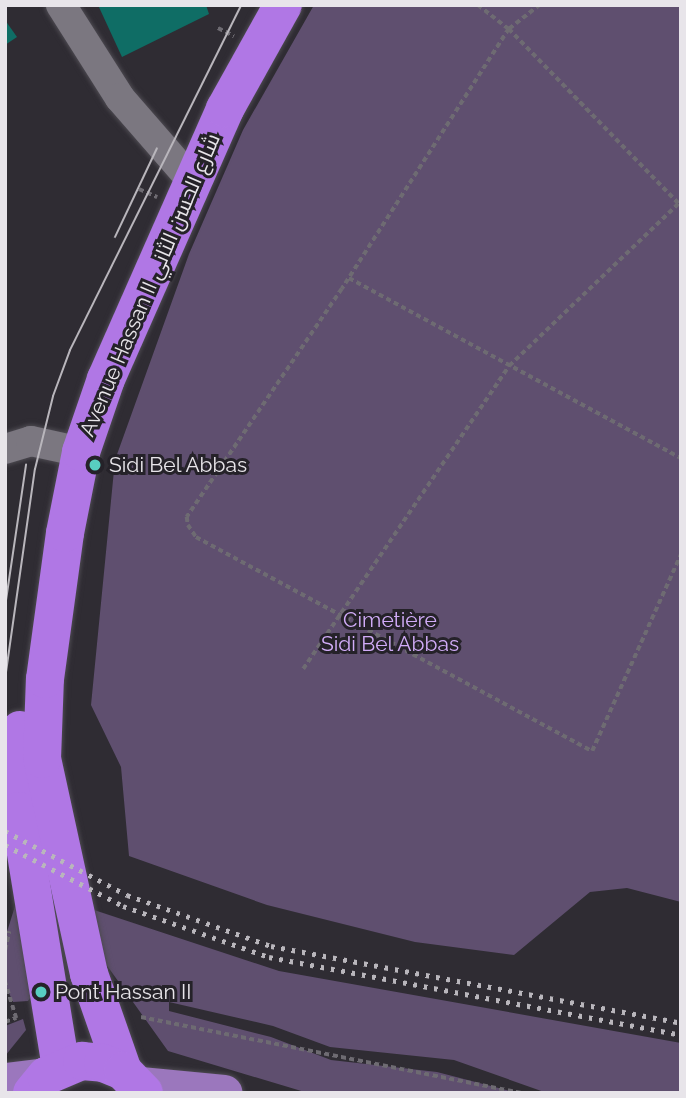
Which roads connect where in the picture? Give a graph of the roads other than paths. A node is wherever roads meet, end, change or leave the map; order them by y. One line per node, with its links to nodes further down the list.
1 (61, 5): 3 (street)
2 (272, 7): 3 (highway, Avenue Hassan II شارع الحسن الثاني)
3 (183, 173): 5 (highway, Avenue Hassan II شارع الحسن الثاني)
4 (5, 449): 5 (street)
5 (71, 449): 6 (highway, Avenue Hassan II شارع الحسن الثاني); 8 (highway, Avenue Hassan II شارع الحسن الثاني)
6 (46, 1078): 7 (main road); 8 (highway)
7 (5, 1081)
8 (136, 1083): 9 (main road)
9 (224, 1093)

